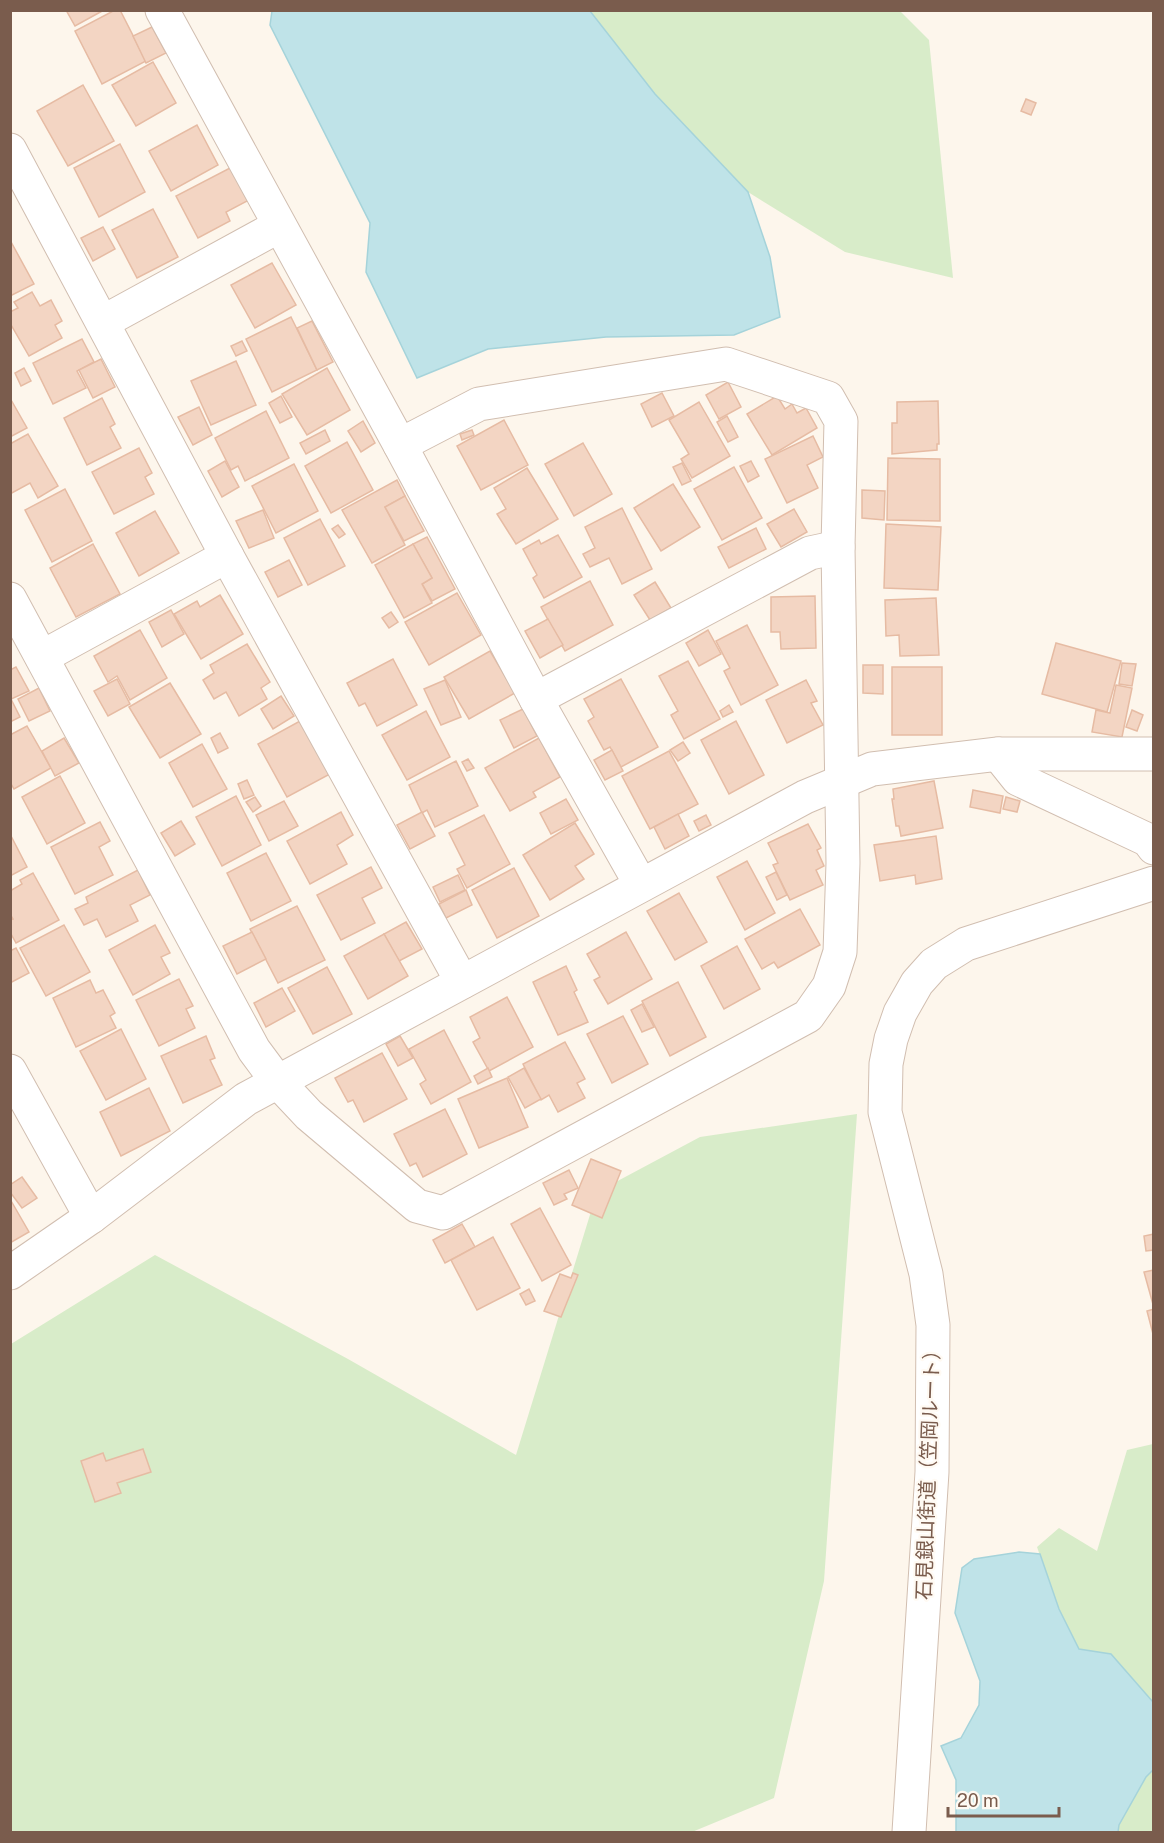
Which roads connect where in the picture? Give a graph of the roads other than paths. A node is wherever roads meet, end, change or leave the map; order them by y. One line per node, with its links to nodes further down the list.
1 (162, 10): 3 (street)
2 (10, 150): 4 (street)
3 (279, 226): 4 (street); 5 (street)
4 (103, 322): 7 (street)
5 (400, 445): 6 (street); 10 (street)
6 (838, 547): 10 (street); 13 (street)
7 (227, 556): 9 (street); 17 (street)
8 (10, 599): 9 (street)
9 (42, 657): 19 (street)
10 (536, 699): 16 (street)
11 (998, 754): 12 (street); 13 (street); 14 (street)
12 (1154, 754)
13 (843, 780): 16 (street); 19 (street)
14 (1154, 848)
15 (1154, 883): 22 (street, 石見銀山街道（笠岡ルート）)
16 (641, 885): 17 (street)
17 (462, 982): 19 (street)
18 (10, 1071): 20 (street)
19 (277, 1081): 20 (street)
20 (91, 1217): 21 (street)
21 (10, 1273)
22 (909, 1833)

